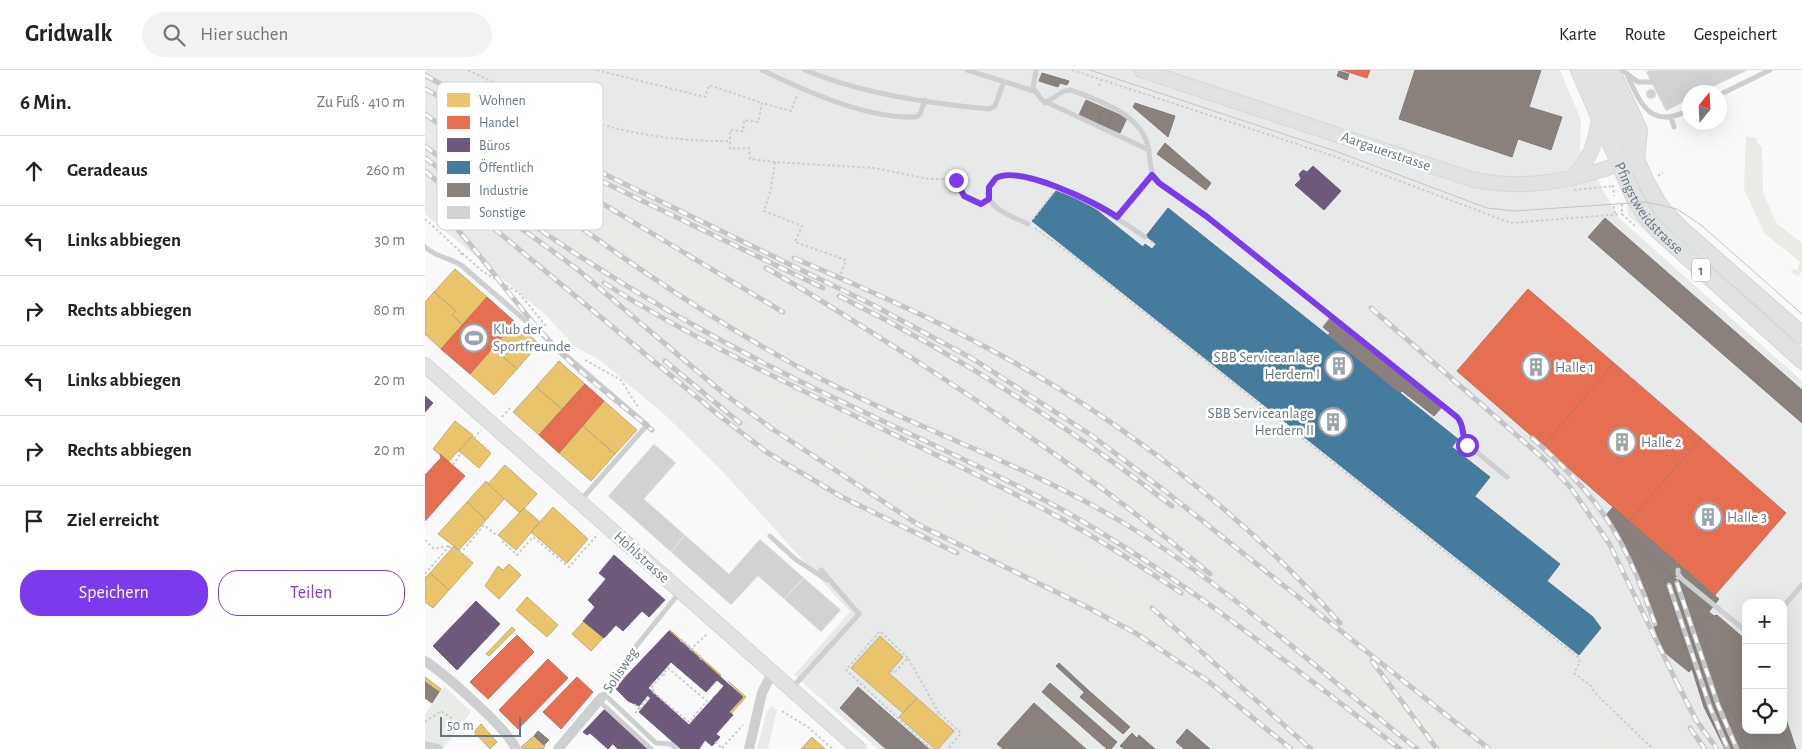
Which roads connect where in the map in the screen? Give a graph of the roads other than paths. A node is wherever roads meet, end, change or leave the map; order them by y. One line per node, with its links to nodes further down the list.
1 (762, 70): 16 (lane)
2 (805, 70): 16 (lane)
3 (967, 70): 12 (lane)
4 (1036, 70): 14 (lane)
5 (1141, 70): 26 (street, Aargauerstrasse)
6 (1579, 70): 19 (main road, Pfingstweidstrasse / 1)
7 (1596, 70): 23 (main road, 1)
8 (1611, 70): 23 (main road)
9 (1622, 70): 11 (lane)
10 (1770, 70): 15 (lane)
11 (1628, 77): 13 (lane); 20 (lane)
12 (1004, 81): 14 (lane); 16 (lane)
13 (1651, 82)
14 (1034, 91): 17 (lane)
15 (1727, 91)
16 (925, 100)
17 (1045, 103): 22 (lane); 22 (lane)
18 (1682, 113): 20 (lane)
19 (1599, 117): 24 (main road, Pfingstweidstrasse / 1); 26 (street)
20 (1671, 117): 21 (lane)
21 (1674, 127)
22 (1149, 150): 25 (lane)
23 (1636, 160): 24 (street, Aargauerstrasse); 31 (main road, Pfingstweidstrasse / 1)
24 (1620, 165): 26 (street, Aargauerstrasse); 32 (main road, Pfingstweidstrasse / 1)
25 (1152, 175): 27 (lane); 34 (lane)
26 (1574, 184)
27 (1117, 217): 28 (lane); 29 (lane)
28 (1028, 224)
29 (1145, 237)
30 (425, 247): 35 (lane)
31 (1802, 335)
32 (1802, 360)
33 (425, 365): 35 (street, Hohlstrasse)
34 (1507, 477)
35 (579, 501): 41 (street, Hohlstrasse)
36 (770, 536): 39 (lane)
37 (821, 570): 39 (lane)
38 (1678, 570): 43 (lane)
39 (833, 584): 46 (lane)
40 (1802, 586): 42 (lane)
41 (681, 591): 45 (street, Hohlstrasse); 47 (lane, Solisweg)
42 (1787, 603)
43 (1742, 628)
44 (425, 661): 50 (street)
45 (772, 673): 46 (street, Hohlstrasse); 54 (street)
46 (791, 689): 55 (street, Hohlstrasse)
47 (601, 698): 51 (street, Solisweg); 52 (lane); 53 (lane)
48 (425, 746): 49 (street)
49 (438, 749)
50 (517, 749)
51 (558, 749)
52 (651, 749)
53 (677, 749)
54 (749, 749)
55 (859, 749)

